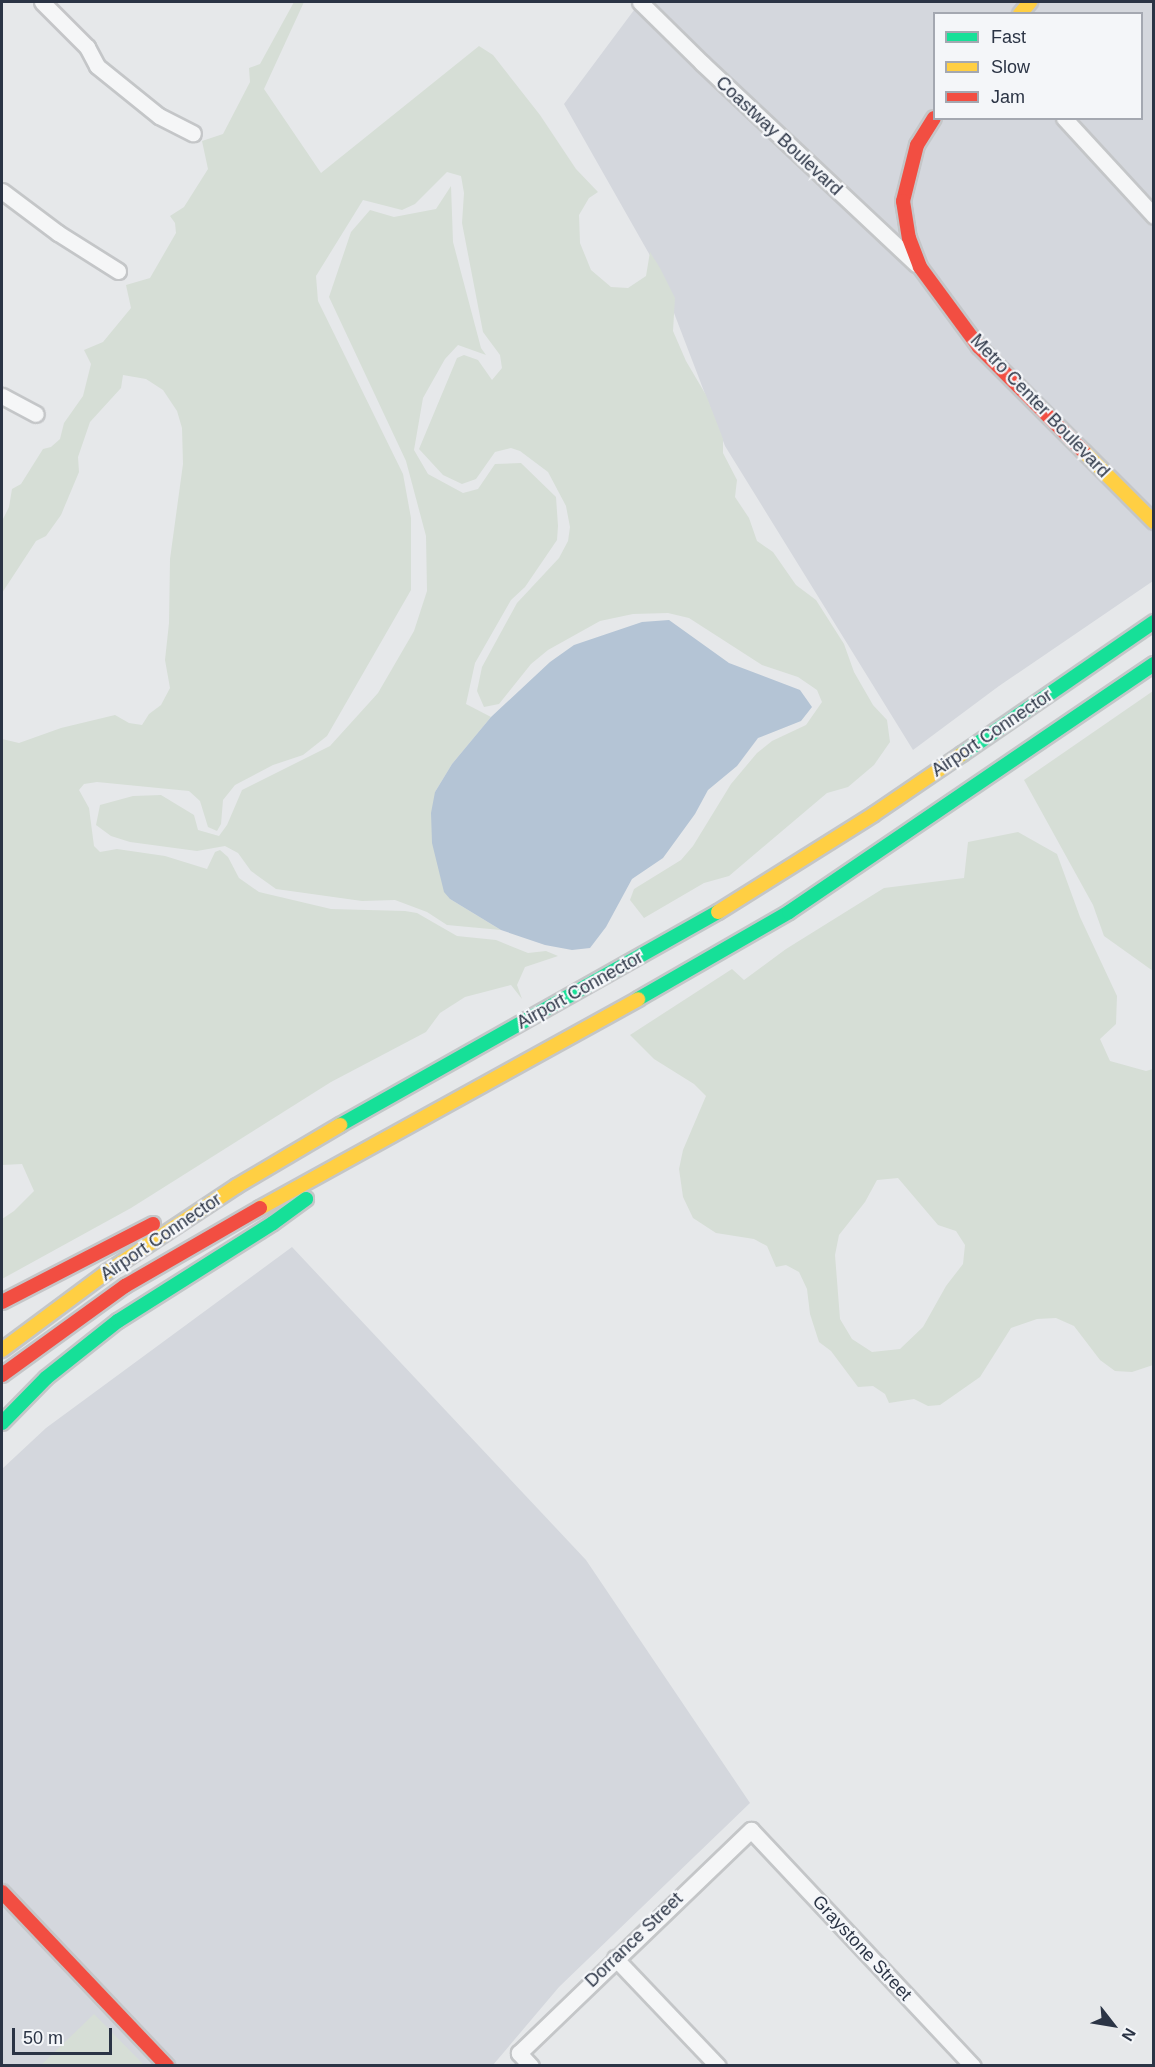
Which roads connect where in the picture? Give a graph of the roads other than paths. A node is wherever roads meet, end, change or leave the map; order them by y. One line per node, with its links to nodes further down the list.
1 (42, 2): 5 (street)
2 (640, 2): 8 (street, Coastway Boulevard)
3 (933, 120): 8 (main road, Metro Center Boulevard)
4 (1066, 120): 7 (street)
5 (193, 133)
6 (2, 191): 9 (street)
7 (1154, 216)
8 (920, 267): 12 (main road, Metro Center Boulevard)
9 (118, 271)
10 (2, 396): 11 (street)
11 (36, 414)
12 (1154, 522)
13 (1154, 622): 16 (main road, Airport Connector)
14 (1154, 664): 15 (main road, Airport Connector)
15 (392, 1136): 19 (main road, Airport Connector); 20 (main road)
16 (283, 1158): 17 (main road); 18 (main road, Airport Connector)
17 (2, 1302)
18 (2, 1350)
19 (2, 1375)
20 (2, 1423)
21 (751, 1830): 23 (street, Dorrance Street); 27 (street, Graystone Street)
22 (2, 1892): 24 (main road)
23 (615, 1958): 25 (street, Dorrance Street); 26 (street)
24 (167, 2066)
25 (531, 2066)
26 (718, 2066)
27 (973, 2066)

